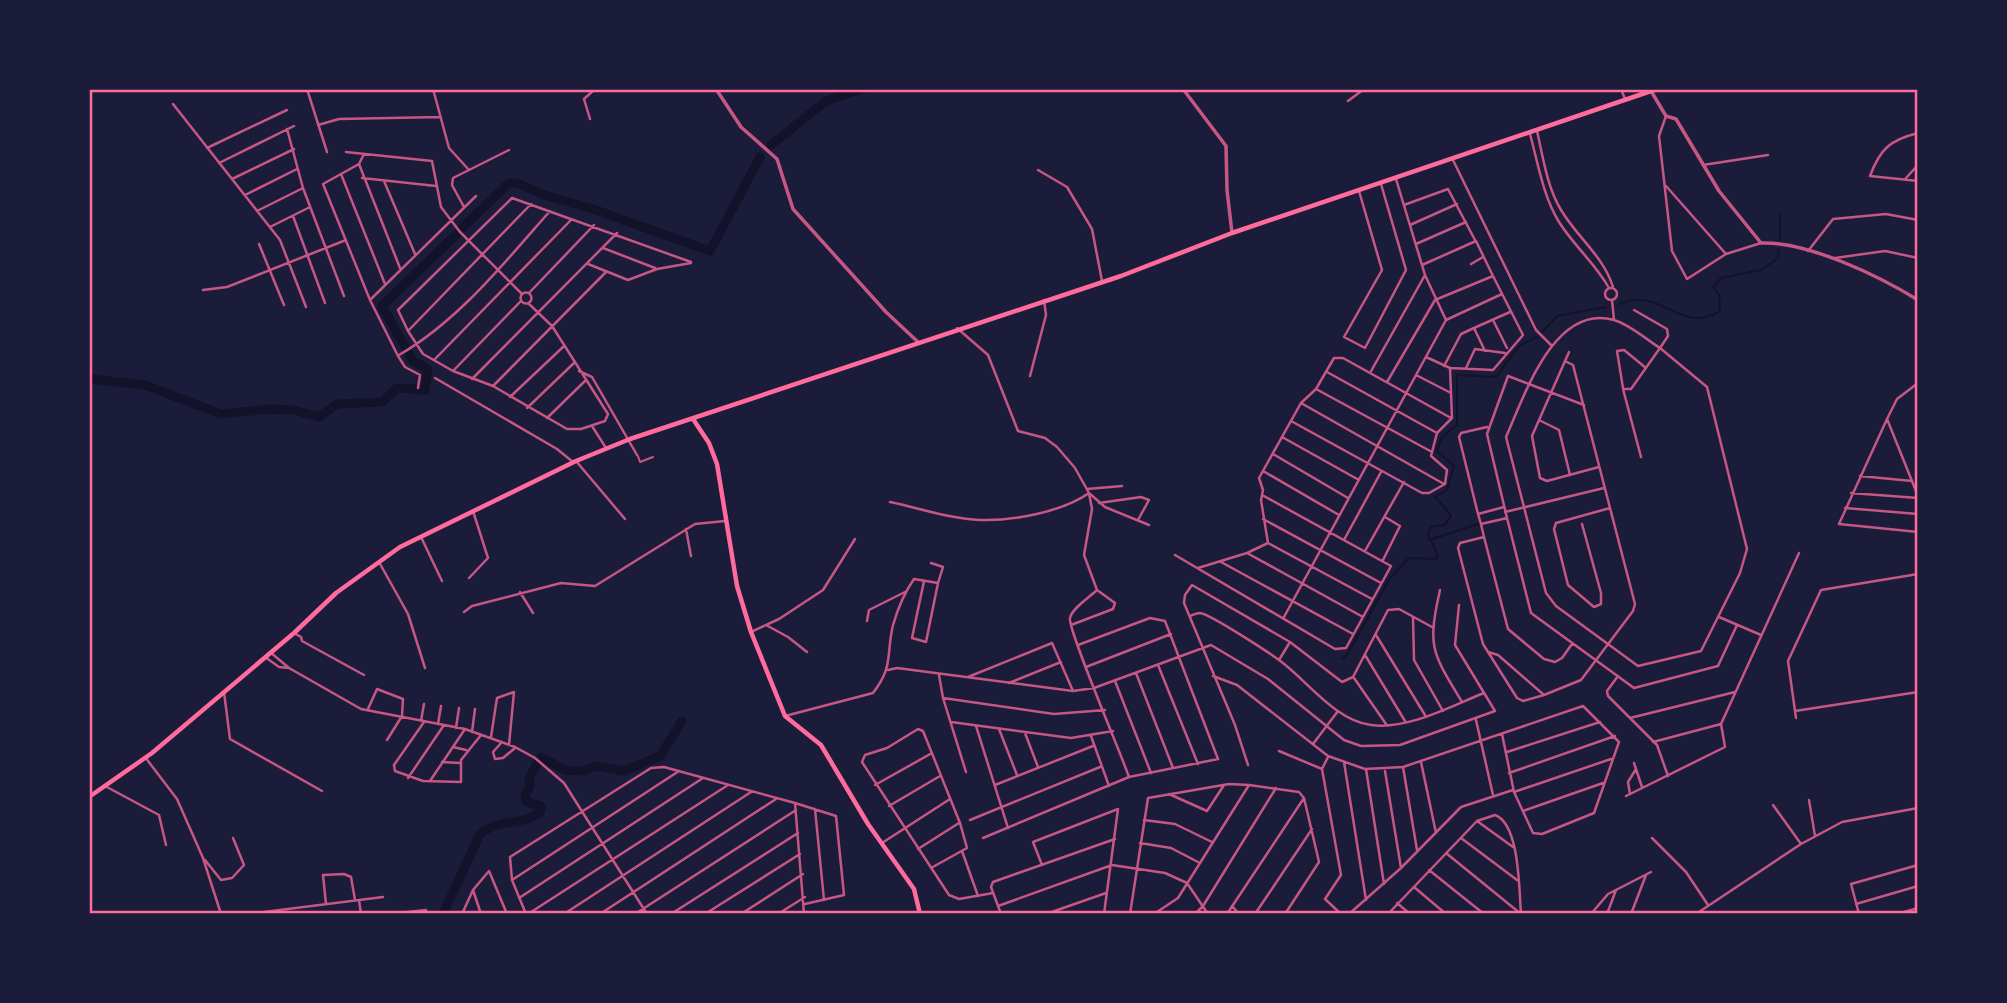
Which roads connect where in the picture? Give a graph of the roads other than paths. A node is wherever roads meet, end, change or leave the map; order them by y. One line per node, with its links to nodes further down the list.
1 (307, 89): 16 (street)
2 (433, 89): 14 (street)
3 (595, 89): 15 (street)
4 (716, 89): 124 (street)
5 (1183, 89): 67 (street)
6 (1620, 89): 10 (street)
7 (1362, 90): 9 (street)
8 (1653, 90): 10 (main road); 13 (street)
9 (1348, 101)
10 (1625, 101): 19 (main road)
11 (173, 104): 22 (street)
12 (287, 110): 22 (street)
13 (1666, 116): 32 (street); 45 (street)
14 (440, 117): 16 (street); 36 (street)
15 (590, 118)
16 (318, 125): 25 (street)
17 (294, 126): 18 (street)
18 (287, 130): 23 (street); 30 (street)
19 (1537, 131): 21 (main road); 98 (street)
20 (1918, 133): 41 (street)
21 (1530, 134): 29 (main road); 98 (street)
22 (207, 148): 30 (street)
23 (294, 149): 34 (street); 39 (street)
24 (509, 150): 36 (street)
25 (327, 152)
26 (346, 152): 27 (street)
27 (364, 154): 31 (street); 46 (street)
28 (1768, 155): 32 (street)
29 (1453, 160): 40 (main road); 125 (street)
30 (219, 163): 39 (street)
31 (359, 164): 37 (street); 38 (street)
32 (1703, 165): 71 (street)
33 (1918, 165): 41 (street)
34 (297, 170): 47 (street); 49 (street)
35 (1038, 170): 95 (street)
36 (470, 171): 55 (street)
37 (341, 174): 68 (street); 96 (street)
38 (362, 177): 42 (street); 88 (street)
39 (232, 179): 49 (street)
40 (1396, 179): 44 (main road); 53 (street)
41 (1906, 179): 43 (street)
42 (384, 181): 46 (street); 77 (street)
43 (1918, 181)
44 (1381, 184): 48 (main road); 48 (street)
45 (1664, 184): 78 (street); 78 (street)
46 (436, 186): 59 (street)
47 (303, 188): 54 (street); 56 (street)
48 (1359, 191): 67 (main road)
49 (245, 195): 56 (street)
50 (476, 196): 55 (street)
51 (531, 204): 57 (street); 69 (street); 79 (street)
52 (1457, 204): 53 (street); 62 (street); 64 (street)
53 (1404, 205): 64 (street)
54 (310, 207): 58 (street); 74 (street)
55 (464, 207): 59 (street)
56 (257, 211): 65 (street)
57 (550, 211): 60 (street); 91 (street)
58 (293, 216): 65 (street); 80 (street)
59 (451, 219): 69 (street); 77 (street)
60 (572, 219): 63 (street); 97 (street)
61 (1918, 220): 76 (street)
62 (1466, 222): 70 (street); 73 (street)
63 (594, 225): 66 (street); 100 (street)
64 (1410, 225): 73 (street)
65 (270, 227): 84 (street)
66 (617, 233): 75 (street); 89 (street)
67 (1232, 233): 95 (main road)
68 (346, 240): 74 (street); 104 (street)
69 (469, 240): 79 (street); 123 (street)
70 (1476, 241): 81 (street); 87 (street)
71 (1761, 243): 76 (street); 78 (street)
72 (259, 244): 90 (street)
73 (1416, 244): 87 (street)
74 (326, 248): 80 (street); 103 (street)
75 (603, 248): 85 (street); 89 (street)
76 (1808, 251): 83 (street)
77 (415, 254): 88 (street)
78 (1726, 254)
79 (484, 255): 91 (street); 123 (street)
80 (308, 256): 84 (street); 110 (street)
81 (1483, 257): 86 (street); 94 (street)
82 (1918, 258): 83 (street)
83 (1831, 259): 108 (street)
84 (289, 263): 90 (street); 113 (street)
85 (588, 264): 92 (street); 116 (street)
86 (1471, 264)
87 (1422, 265): 93 (street)
88 (401, 269): 96 (street)
89 (657, 269): 92 (street)
90 (270, 270): 99 (street); 112 (street)
91 (498, 270): 97 (street); 126 (street)
92 (606, 272): 120 (street)
93 (1425, 275): 106 (street); 144 (street)
94 (1493, 276): 102 (street); 106 (street)
95 (1101, 282): 105 (main road)
96 (385, 284): 104 (street)
97 (511, 284): 101 (street); 134 (street)
98 (1611, 287): 107 (street); 107 (street)
99 (203, 290)
100 (529, 293): 101 (street); 111 (street)
101 (522, 294): 109 (street)
102 (1503, 294): 115 (street); 117 (street)
103 (344, 296)
104 (370, 300): 132 (street)
105 (1044, 300): 121 (main road); 146 (street)
106 (1435, 300): 117 (street); 150 (street)
107 (1612, 300): 119 (street)
108 (1918, 300)
109 (521, 301): 111 (street); 141 (street)
110 (325, 303)
111 (528, 303): 116 (street)
112 (284, 305)
113 (306, 307)
114 (1634, 310): 128 (street)
115 (1511, 311): 118 (street); 130 (street)
116 (538, 312): 120 (street); 148 (street)
117 (1446, 320): 133 (street)
118 (1493, 320): 122 (street); 130 (street)
119 (1614, 320): 125 (street); 128 (street)
120 (552, 326): 127 (street); 153 (street)
121 (957, 328): 124 (main road); 197 (street)
122 (1475, 328): 129 (street); 137 (street)
123 (408, 331): 126 (street)
124 (918, 342): 167 (main road)
125 (1551, 345): 152 (street)
126 (417, 346): 132 (street); 134 (street)
127 (563, 347): 136 (street); 160 (street)
128 (1660, 348): 139 (street); 262 (street)
129 (1485, 351): 130 (street); 140 (street)
130 (1507, 351): 140 (street)
131 (1569, 352): 135 (street)
132 (398, 356): 154 (street)
133 (1426, 357): 137 (street); 145 (street)
134 (434, 360): 141 (street)
135 (1565, 361): 157 (street); 162 (street)
136 (573, 363): 142 (street); 163 (street)
137 (1444, 366): 138 (street)
138 (1450, 368): 140 (street); 158 (street)
139 (1646, 368): 156 (street); 156 (street)
140 (1466, 369)
141 (453, 371): 148 (street)
142 (579, 371): 149 (street); 176 (street)
143 (1327, 372): 144 (street); 155 (street); 164 (street)
144 (1370, 373): 150 (street)
145 (1416, 375): 158 (street); 159 (street)
146 (1030, 376)
147 (435, 377): 184 (street)
148 (472, 379): 153 (street)
149 (585, 381): 165 (street); 171 (street)
150 (1387, 383): 159 (street)
151 (1918, 383): 168 (street)
152 (1530, 385): 157 (street); 172 (street); 205 (street)
153 (492, 387): 160 (street)
154 (418, 388)
155 (1315, 389): 161 (street); 173 (street)
156 (1623, 389): 183 (street)
157 (1551, 392): 162 (street); 169 (street)
158 (1451, 393): 166 (street)
159 (1406, 394): 164 (street); 166 (street)
160 (510, 397): 163 (street)
161 (1301, 403): 170 (street); 177 (street)
162 (1584, 405): 186 (street)
163 (527, 408): 165 (street)
164 (1396, 412): 173 (street); 174 (street)
165 (547, 418): 171 (street)
166 (1452, 418): 174 (street)
167 (693, 419): 176 (main road); 218 (main road)
168 (1887, 419): 190 (street); 192 (street)
169 (1539, 420): 189 (street); 189 (street)
170 (1291, 421): 175 (street); 185 (street)
171 (592, 426): 178 (street)
172 (1488, 427): 204 (street); 210 (street)
173 (1387, 429): 177 (street); 179 (street)
174 (1437, 433): 179 (street)
175 (1282, 437): 180 (street); 191 (street)
176 (630, 439): 178 (main road); 181 (street)
177 (1377, 446): 185 (street); 194 (street)
178 (607, 448): 184 (main road)
179 (1432, 452): 194 (street)
180 (1273, 454): 187 (street); 201 (street)
181 (637, 455): 182 (lane)
182 (653, 457)
183 (1641, 457)
184 (574, 461): 208 (main road); 215 (street)
185 (1368, 463): 188 (street); 191 (street)
186 (1599, 467): 189 (street); 196 (street)
187 (1263, 471): 199 (street); 212 (street)
188 (1381, 471): 193 (street); 228 (street)
189 (1570, 475)
190 (1860, 476): 192 (street); 198 (street)
191 (1359, 480): 201 (street)
192 (1912, 481): 200 (street)
193 (1404, 482): 194 (street); 213 (street)
194 (1445, 484)
195 (1122, 486): 197 (street)
196 (1605, 488): 205 (street); 206 (street)
197 (1088, 491): 202 (street); 203 (street); 249 (street)
198 (1851, 493): 200 (street); 207 (street)
199 (1262, 495): 216 (street); 223 (street)
200 (1918, 497)
201 (1349, 498): 212 (street)
202 (890, 502)
203 (1099, 503): 217 (street); 217 (street)
204 (1504, 507): 209 (street); 210 (street)
205 (1524, 508): 209 (street); 276 (street)
206 (1610, 508): 220 (street); 276 (street)
207 (1845, 508): 211 (street); 224 (street)
208 (473, 510): 225 (main road); 243 (street)
209 (1505, 512): 214 (street)
210 (1478, 513): 219 (street)
211 (1918, 514)
212 (1339, 516): 223 (street)
213 (1384, 516): 231 (street); 236 (street)
214 (1507, 518): 219 (street); 275 (street)
215 (625, 519)
216 (1264, 519): 229 (street); 230 (street)
217 (1138, 520): 221 (street)
218 (725, 521): 222 (street); 268 (main road)
219 (1480, 524): 226 (street)
220 (1582, 524)
221 (1149, 526)
222 (686, 529): 235 (street); 251 (street)
223 (1330, 532): 228 (street); 230 (street)
224 (1918, 532)
225 (421, 537): 237 (main road); 245 (street)
226 (1484, 537): 275 (street); 281 (street)
227 (855, 540): 264 (street)
228 (1344, 540): 231 (street)
229 (1268, 543): 232 (street); 240 (street)
230 (1320, 550): 240 (street); 247 (street)
231 (1365, 551): 236 (street)
232 (1247, 553): 238 (street); 248 (street)
233 (1799, 553): 273 (street)
234 (1175, 555): 241 (street)
235 (691, 556)
236 (1383, 560): 247 (street)
237 (379, 562): 269 (main road); 291 (street)
238 (1221, 562): 241 (street); 254 (street)
239 (931, 563): 246 (street)
240 (1311, 567): 248 (street); 253 (street)
241 (1198, 568): 259 (street)
242 (1918, 574): 319 (street)
243 (469, 578)
244 (924, 581): 246 (street); 246 (street); 252 (street)
245 (442, 582)
246 (938, 583)
247 (1381, 583): 253 (street)
248 (1302, 584): 254 (street); 260 (street)
249 (1097, 590): 265 (street); 265 (street)
250 (1440, 590): 267 (street)
251 (520, 592): 256 (street); 257 (street)
252 (905, 592): 263 (street); 292 (street)
253 (1372, 599): 260 (street)
254 (1292, 602): 259 (street); 272 (street)
255 (1459, 605): 307 (street)
256 (464, 612)
257 (533, 613)
258 (1190, 616): 274 (street); 278 (street); 285 (street)
259 (1284, 617): 272 (street)
260 (1363, 617): 272 (street)
261 (1413, 617): 267 (street); 271 (street); 318 (street)
262 (1719, 617): 266 (street); 276 (street)
263 (867, 621)
264 (766, 625): 268 (street); 280 (street)
265 (1071, 625): 277 (street)
266 (1737, 625): 273 (street); 297 (street)
267 (1432, 627): 310 (street)
268 (751, 632): 322 (main road)
269 (294, 634): 279 (main road); 294 (street)
270 (1172, 634): 277 (street); 283 (street); 289 (street)
271 (1376, 634): 282 (street); 320 (street)
272 (1354, 635)
273 (1762, 635): 305 (street)
274 (1290, 642): 285 (street); 298 (street)
275 (1572, 644): 286 (street)
276 (1608, 645): 286 (street)
277 (1078, 646): 289 (street)
278 (1203, 647): 283 (street); 296 (street); 335 (street)
279 (270, 652): 284 (main road); 290 (street)
280 (807, 652)
281 (1488, 652): 308 (street); 308 (street)
282 (1364, 655): 298 (street); 327 (street)
283 (1180, 656): 288 (street); 368 (street)
284 (265, 657): 290 (street); 304 (main road)
285 (1279, 660): 317 (street)
286 (1596, 661): 297 (street); 308 (street)
287 (1061, 662): 299 (street); 301 (street); 303 (street)
288 (1158, 665): 293 (street); 368 (street)
289 (1086, 667): 302 (street)
290 (289, 668): 314 (street)
291 (425, 668)
292 (888, 670): 295 (street); 322 (street)
293 (1136, 673): 300 (street); 373 (street)
294 (364, 675)
295 (939, 675): 299 (street); 309 (street)
296 (1213, 676): 351 (street); 369 (street)
297 (1618, 676): 323 (street)
298 (1353, 677): 331 (street)
299 (968, 678): 301 (street)
300 (1115, 681): 302 (street); 380 (street)
301 (1008, 684): 303 (street)
302 (1094, 688): 303 (street); 316 (street)
303 (1073, 691)
304 (224, 692): 361 (main road); 399 (street)
305 (1735, 692): 323 (street); 332 (street)
306 (1918, 692): 319 (street)
307 (1484, 693): 310 (street); 325 (street)
308 (1544, 695)
309 (943, 698): 316 (street); 328 (street)
310 (1462, 702): 318 (street)
311 (424, 704): 326 (street)
312 (441, 706): 330 (street)
313 (459, 708): 336 (street)
314 (368, 709): 321 (street); 321 (street)
315 (475, 709): 340 (street)
316 (1105, 710): 339 (street)
317 (1339, 710): 331 (street); 335 (street)
318 (1443, 710): 320 (street)
319 (1795, 711): 324 (street)
320 (1425, 715): 327 (street)
321 (402, 716): 326 (street); 347 (street)
322 (785, 716): 435 (main road)
323 (1630, 718): 350 (street)
324 (1796, 718)
325 (1476, 720): 335 (street); 348 (street)
326 (423, 721): 330 (street); 386 (street)
327 (1405, 721): 331 (street)
328 (951, 722): 334 (street); 379 (street)
329 (1601, 722): 342 (street); 345 (street); 359 (street)
330 (438, 724): 333 (street)
331 (1386, 724)
332 (1721, 724): 350 (street); 384 (street)
333 (444, 725): 336 (street); 386 (street)
334 (976, 726): 338 (street); 392 (street)
335 (1325, 727): 351 (street)
336 (456, 728): 337 (street)
337 (464, 729): 340 (street); 354 (street)
338 (999, 729): 341 (street); 383 (street)
339 (1113, 731): 344 (street); 385 (street)
340 (472, 732): 343 (street)
341 (1025, 733): 344 (street); 370 (street)
342 (1502, 734): 348 (street); 359 (street)
343 (481, 735): 346 (street); 356 (street)
344 (1091, 736): 353 (street)
345 (1615, 736): 362 (street); 381 (street)
346 (491, 737): 349 (street); 352 (street)
347 (387, 740)
348 (1480, 741): 365 (street); 403 (street)
349 (502, 742): 352 (street); 355 (street)
350 (1653, 742): 384 (street)
351 (1313, 744): 360 (street)
352 (509, 745): 355 (street)
353 (1093, 746): 370 (street); 371 (street)
354 (453, 747): 356 (street); 363 (street)
355 (515, 747): 416 (street)
356 (467, 751): 366 (street)
357 (1279, 751): 374 (street)
358 (932, 752): 382 (street); 391 (street); 391 (street)
359 (1506, 752): 381 (street)
360 (1328, 756): 364 (street); 374 (street)
361 (145, 757): 395 (main road); 446 (street)
362 (1611, 760): 389 (street); 400 (street)
363 (442, 762): 366 (street); 388 (street)
364 (1344, 762): 375 (street); 477 (street)
365 (1421, 762): 372 (street); 427 (street)
366 (460, 763): 388 (street)
367 (1634, 763): 377 (street)
368 (1198, 764): 373 (street)
369 (1248, 765)
370 (1038, 767): 383 (street)
371 (1100, 767): 396 (street); 412 (street)
372 (1403, 768): 376 (street); 442 (street)
373 (1173, 769): 380 (street)
374 (1322, 769): 518 (street)
375 (1365, 769): 376 (street); 463 (street)
376 (1385, 769): 454 (street)
377 (1636, 769): 398 (street); 398 (street)
378 (679, 771): 387 (street); 416 (street); 422 (street)
379 (965, 772)
380 (1151, 773): 385 (street)
381 (1509, 773): 400 (street)
382 (941, 775): 407 (street); 411 (street)
383 (1017, 776): 392 (street)
384 (1668, 776): 398 (street)
385 (1129, 777): 396 (street)
386 (408, 778): 388 (street)
387 (703, 778): 390 (street); 439 (street)
388 (429, 781)
389 (1603, 783): 417 (street); 417 (street)
390 (728, 785): 401 (street); 447 (street)
391 (875, 785): 411 (street)
392 (994, 785): 412 (street)
393 (1224, 785): 394 (street); 402 (street); 402 (street)
394 (1249, 785): 397 (street); 434 (street)
395 (106, 786): 404 (main road); 438 (street)
396 (1109, 786): 423 (street)
397 (1276, 788): 405 (street); 484 (street)
398 (1643, 788)
399 (321, 791)
400 (1514, 791): 403 (street); 417 (street)
401 (751, 792): 406 (street); 459 (street)
402 (1169, 794): 419 (street)
403 (1493, 795): 427 (street)
404 (89, 797)
405 (1304, 798): 425 (street); 485 (street)
406 (776, 799): 409 (street); 469 (street)
407 (950, 799): 421 (street); 424 (street)
408 (1809, 800): 428 (street)
409 (795, 803): 414 (street); 415 (street)
410 (1773, 805): 437 (street)
411 (889, 806): 424 (street)
412 (1001, 807): 418 (street); 423 (street)
413 (1918, 808): 428 (street)
414 (815, 809): 476 (street); 476 (street)
415 (796, 810): 426 (street); 486 (street)
416 (582, 811): 422 (street); 460 (street)
417 (1522, 812)
418 (970, 820)
419 (1144, 820): 434 (street); 436 (street)
420 (1477, 821): 431 (street); 441 (street); 441 (street)
421 (960, 823): 440 (street); 443 (street)
422 (592, 828): 439 (street); 460 (street)
423 (1008, 828): 430 (street)
424 (903, 829): 435 (street); 440 (street)
425 (1312, 829): 516 (street); 517 (street)
426 (798, 833): 444 (street); 501 (street)
427 (1436, 833): 442 (street)
428 (1815, 836): 437 (street)
429 (233, 838): 446 (street)
430 (983, 838)
431 (1461, 838): 445 (street); 461 (street)
432 (1652, 838): 482 (street)
433 (1115, 839): 450 (street); 450 (street); 451 (street)
434 (1212, 842): 448 (street)
435 (881, 843): 506 (main road)
436 (1140, 843): 448 (street); 453 (street)
437 (1801, 844): 482 (street)
438 (166, 845)
439 (603, 845): 447 (street); 474 (street)
440 (918, 849): 452 (street)
441 (1516, 849): 461 (street)
442 (1417, 850): 454 (street)
443 (962, 851): 452 (street); 471 (street)
444 (801, 853): 457 (street); 502 (street)
445 (1446, 853): 455 (street); 524 (street)
446 (203, 858): 488 (street)
447 (612, 861): 459 (street); 496 (street)
448 (1198, 862): 462 (street)
449 (1918, 864): 481 (street)
450 (1042, 865): 470 (street)
451 (1112, 865): 453 (street); 468 (street); 483 (street)
452 (931, 868): 471 (street)
453 (1136, 868): 462 (street); 510 (street)
454 (1401, 868): 463 (street)
455 (1429, 870): 465 (street); 523 (street)
456 (1651, 872): 458 (street)
457 (803, 874): 473 (street); 503 (street)
458 (1646, 875): 467 (street); 527 (street)
459 (623, 876): 469 (street); 497 (street)
460 (512, 880): 474 (street)
461 (1518, 881): 524 (street)
462 (1187, 883): 484 (street); 511 (street)
463 (1384, 884): 477 (street)
464 (1918, 886): 481 (street)
465 (1413, 887): 478 (street); 522 (street)
466 (473, 890): 493 (street); 494 (street); 495 (street)
467 (1616, 890): 525 (street); 526 (street)
468 (1107, 892): 508 (street); 509 (street)
469 (633, 893): 486 (street); 498 (street)
470 (993, 893): 471 (street); 483 (street)
471 (978, 896)
472 (383, 897): 475 (street)
473 (805, 897): 480 (street); 504 (street)
474 (519, 898): 496 (street)
475 (357, 900): 479 (street); 479 (street); 490 (street)
476 (824, 900): 480 (street)
477 (1366, 900): 519 (street)
478 (1397, 903): 520 (street); 521 (street)
479 (327, 904): 489 (street)
480 (805, 904): 505 (street)
481 (1856, 904): 529 (street)
482 (1709, 905): 528 (street)
483 (998, 906): 507 (street)
484 (1203, 906): 512 (street); 513 (street)
485 (1232, 906): 514 (street); 515 (street)
486 (644, 908): 499 (street); 500 (street)
487 (1918, 908): 530 (street)
488 (221, 914)
489 (248, 914)
490 (361, 914)
491 (389, 914): 492 (street)
492 (427, 914)
493 (462, 914)
494 (481, 914)
495 (507, 914)
496 (527, 914)
497 (564, 914)
498 (600, 914)
499 (635, 914)
500 (647, 914)
501 (671, 914)
502 (705, 914)
503 (741, 914)
504 (778, 914)
505 (804, 914)
506 (920, 914)
507 (1001, 914)
508 (1046, 914)
509 (1104, 914)
510 (1130, 914)
511 (1154, 914)
512 (1195, 914)
513 (1208, 914)
514 (1227, 914)
515 (1239, 914)
516 (1255, 914)
517 (1285, 914)
518 (1341, 914)
519 (1349, 914)
520 (1388, 914)
521 (1410, 914)
522 (1446, 914)
523 (1484, 914)
524 (1521, 914)
525 (1591, 914)
526 (1607, 914)
527 (1631, 914)
528 (1696, 914)
529 (1859, 914)
530 (1897, 914)

